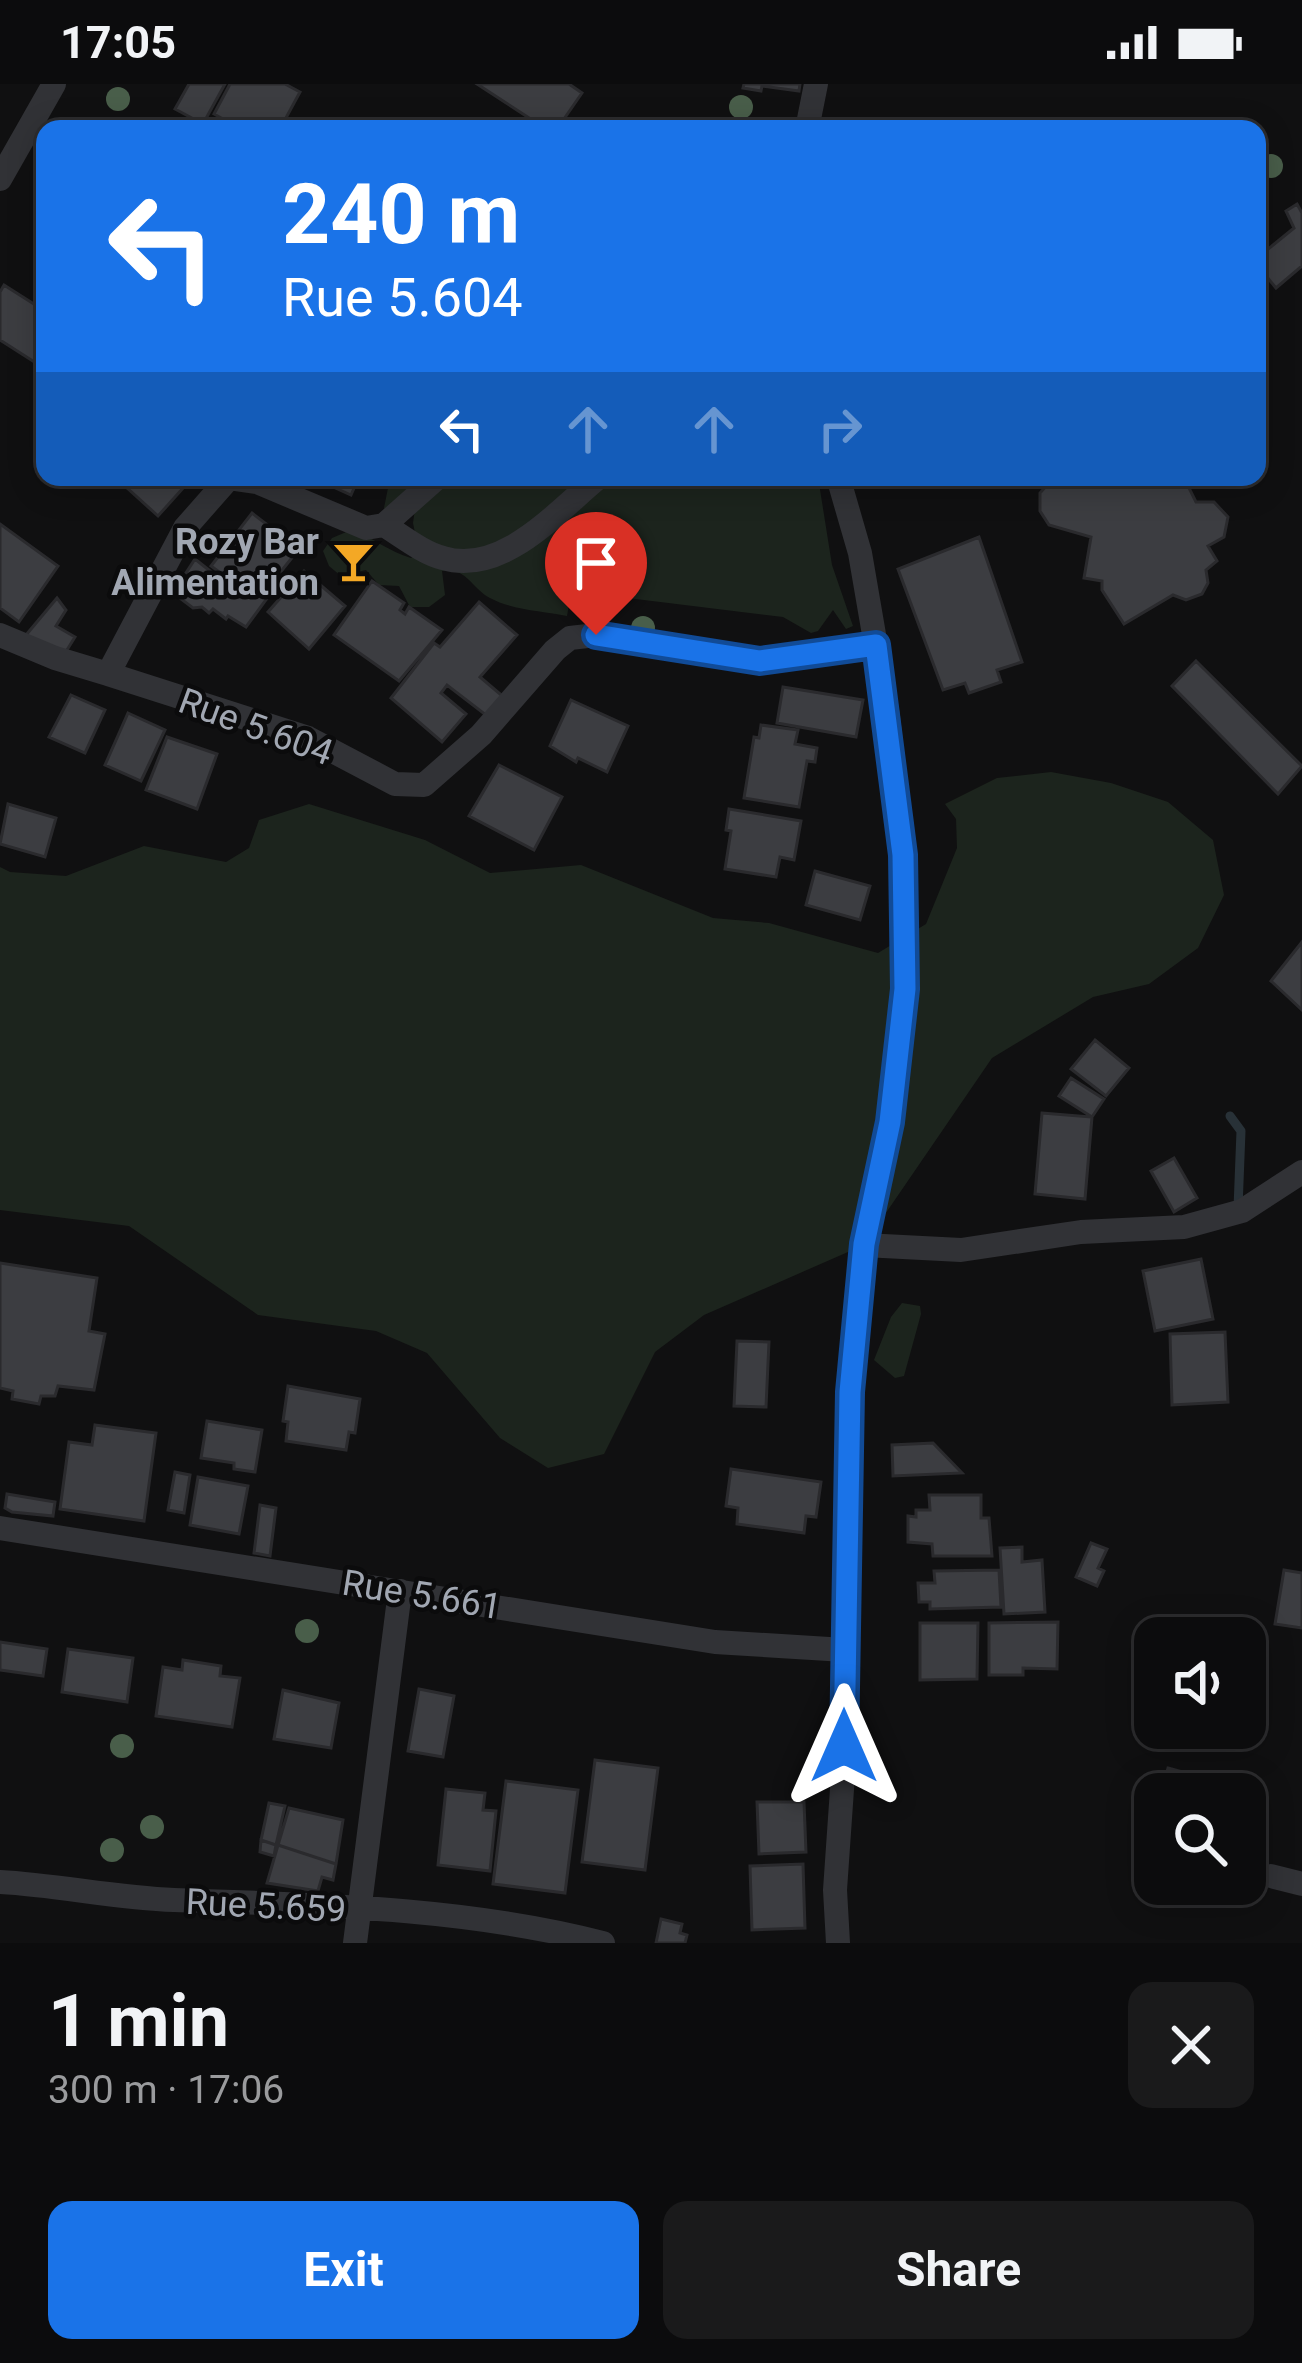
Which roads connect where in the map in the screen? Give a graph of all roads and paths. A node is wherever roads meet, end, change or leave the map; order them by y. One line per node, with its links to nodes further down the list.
1 (54, 84): 4 (street)
2 (816, 84): 3 (street)
3 (809, 120)
4 (0, 179)
5 (223, 486): 13 (street)
6 (266, 486): 10 (street)
7 (428, 486): 10 (street)
8 (588, 486): 10 (street)
9 (841, 486): 12 (street)
10 (384, 525)
11 (0, 635): 13 (street)
12 (876, 645): 13 (street, Rue 5.604); 15 (street)
13 (108, 674)
14 (1302, 1172): 15 (street)
15 (864, 1244): 18 (street)
16 (0, 1528): 17 (street, Rue 5.661)
17 (400, 1591): 18 (street, Rue 5.661); 22 (street)
18 (844, 1650): 25 (street)
19 (1271, 1876): 21 (street)
20 (0, 1882): 22 (street, Rue 5.659)
21 (1302, 1884)
22 (359, 1910): 23 (street); 24 (street, Rue 5.659)
23 (355, 1943)
24 (603, 1943)
25 (838, 1943)

